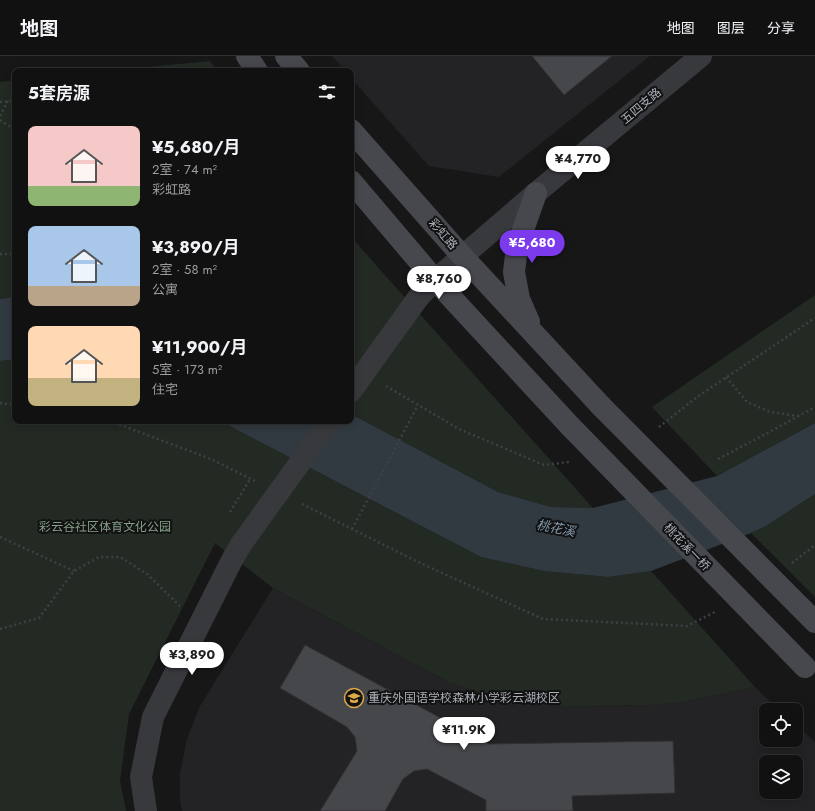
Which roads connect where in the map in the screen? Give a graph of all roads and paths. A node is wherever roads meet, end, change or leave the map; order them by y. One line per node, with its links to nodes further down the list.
1 (247, 56): 4 (main road)
2 (286, 56): 5 (main road)
3 (701, 56): 14 (street, 五四支路)
4 (255, 68)
5 (296, 68)
6 (8, 101): 7 (path); 8 (path); 9 (path)
7 (12, 101)
8 (0, 102)
9 (0, 116)
10 (0, 120): 11 (path)
11 (12, 128)
12 (354, 133): 17 (main road, 彩虹路)
13 (354, 185): 18 (main road)
14 (536, 193): 17 (street, 五四支路); 20 (main road)
15 (0, 254): 16 (path)
16 (12, 254)
17 (463, 256): 18 (street, 五四支路); 20 (main road, 彩虹路)
18 (435, 280): 23 (street, 五四支路, bridge); 45 (main road, 桃花溪一桥, bridge)
19 (815, 318): 21 (path)
20 (536, 336): 42 (main road, 彩虹路, bridge)
21 (726, 377): 28 (path); 31 (path)
22 (385, 385): 26 (path)
23 (354, 387)
24 (0, 403): 25 (path)
25 (12, 405)
26 (418, 405): 33 (path); 36 (path)
27 (815, 407): 28 (path)
28 (798, 416): 32 (path)
29 (118, 424): 34 (path)
30 (328, 424): 43 (street, bridge)
31 (655, 430)
32 (718, 459)
33 (573, 461)
34 (257, 482)
35 (298, 502): 36 (path)
36 (352, 529): 41 (path)
37 (0, 537): 40 (path)
38 (815, 545): 39 (path)
39 (790, 564)
40 (74, 571): 43 (path); 44 (path)
41 (720, 609)
42 (815, 622)
43 (199, 625): 46 (street)
44 (0, 629)
45 (810, 672)
46 (146, 811)

